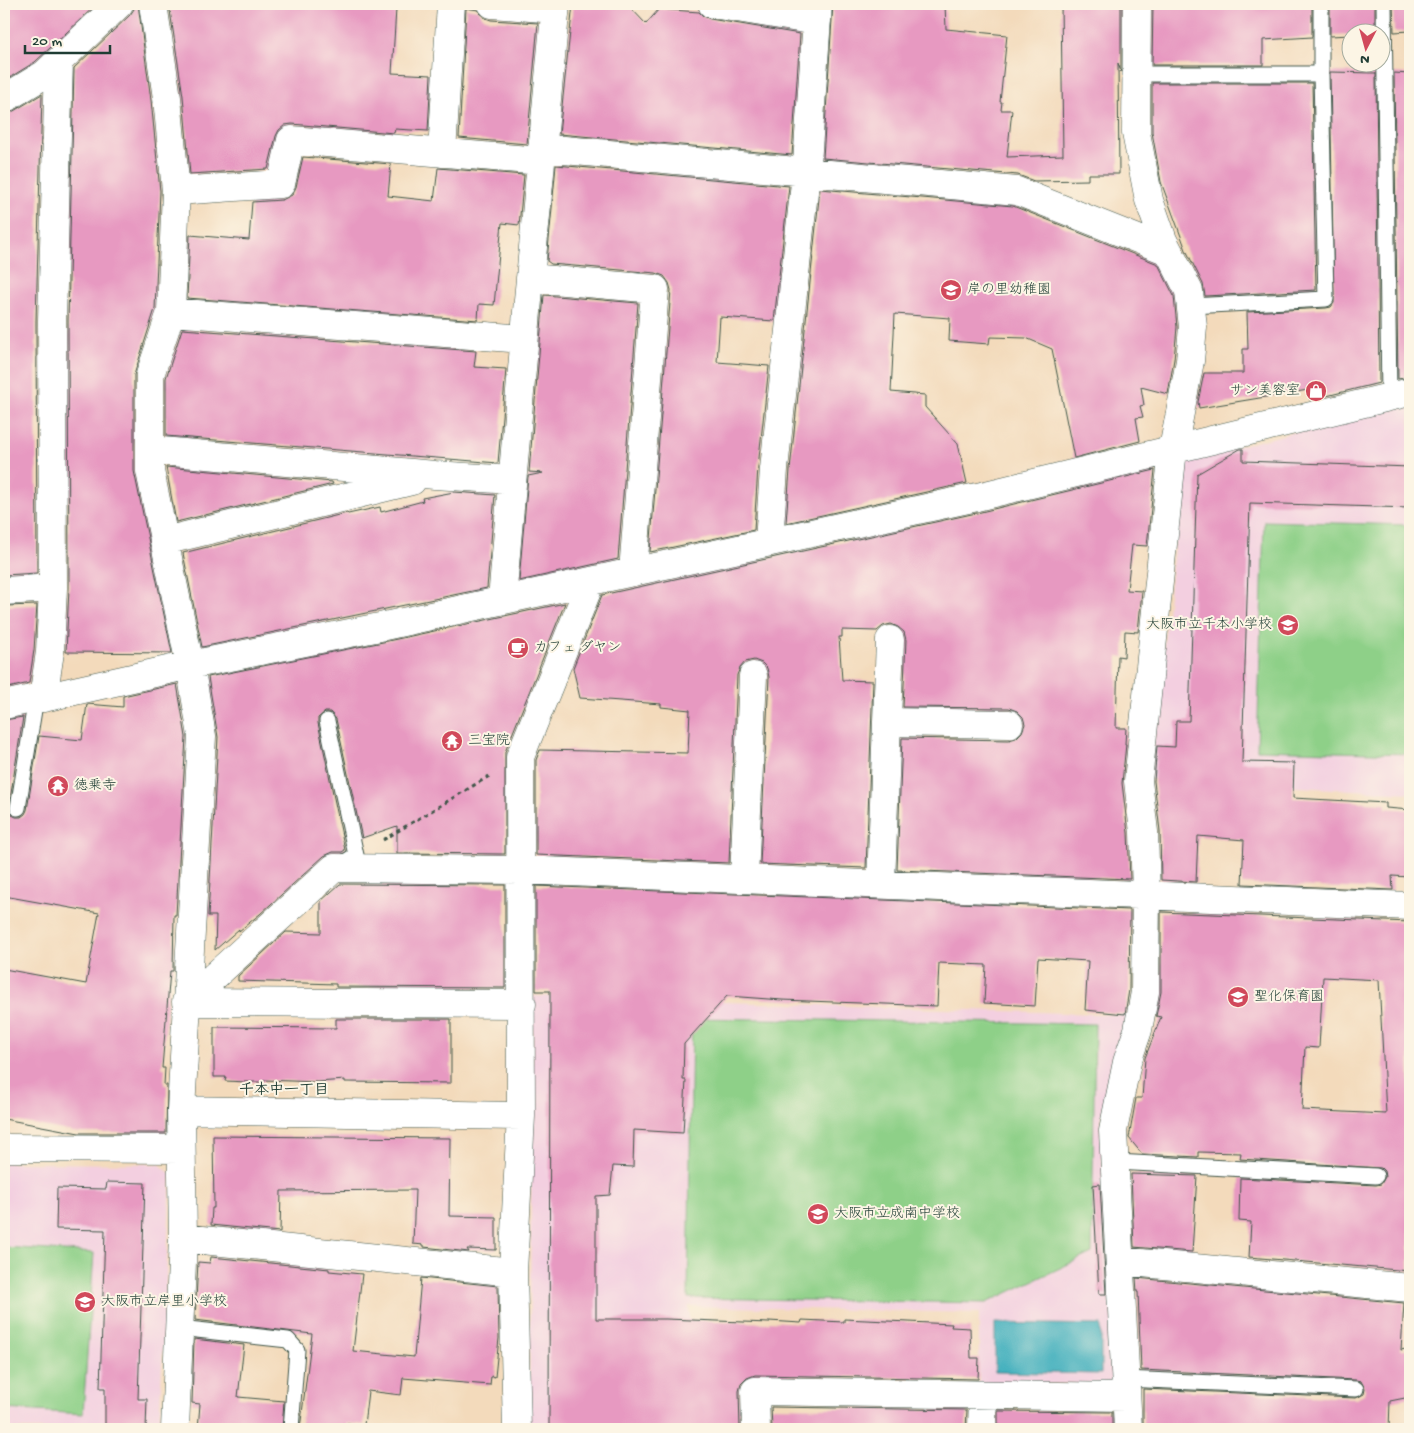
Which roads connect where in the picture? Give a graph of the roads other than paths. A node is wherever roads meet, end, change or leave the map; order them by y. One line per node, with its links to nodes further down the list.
1 (119, 4): 11 (street)
2 (152, 4): 18 (street)
3 (451, 4): 15 (street)
4 (492, 4): 9 (street)
5 (712, 4): 10 (street)
6 (1137, 4): 12 (street)
7 (1321, 4): 13 (lane)
8 (1384, 4): 24 (lane)
9 (556, 6): 16 (street)
10 (818, 12): 17 (street)
11 (59, 61): 14 (street); 33 (street)
12 (1136, 74): 13 (lane); 19 (street)
13 (1321, 74): 21 (lane)
14 (4, 100)
15 (442, 152): 16 (street); 18 (street)
16 (542, 155): 17 (street); 20 (street)
17 (806, 172): 19 (street); 30 (street)
18 (176, 191): 22 (street)
19 (1168, 251): 21 (street)
20 (530, 278): 23 (street); 31 (street)
21 (1191, 306): 25 (street)
22 (171, 312): 23 (street); 26 (street)
23 (524, 339): 28 (street)
24 (1399, 394): 25 (street)
25 (1173, 449): 30 (street); 49 (street)
26 (150, 450): 27 (street); 29 (street)
27 (435, 475): 28 (street); 29 (street)
28 (512, 480): 35 (street)
29 (164, 540): 37 (street)
30 (768, 542): 31 (street)
31 (633, 572): 32 (street)
32 (591, 581): 35 (street); 46 (street)
33 (53, 588): 34 (street); 39 (street)
34 (4, 590)
35 (502, 600): 37 (street)
36 (890, 640): 42 (street)
37 (190, 666): 39 (street); 51 (street)
38 (753, 676): 47 (street)
39 (40, 698): 40 (street); 44 (lane)
40 (4, 705)
41 (327, 721): 45 (lane)
42 (886, 722): 43 (street); 48 (street)
43 (1009, 724)
44 (18, 808)
45 (345, 862): 46 (street); 51 (street)
46 (519, 870): 47 (street); 52 (street)
47 (744, 878): 48 (street)
48 (881, 884): 49 (street)
49 (1146, 894): 50 (street); 57 (street)
50 (1410, 906)
51 (186, 1002): 52 (street); 53 (street)
52 (522, 1004): 54 (street)
53 (181, 1110): 54 (street); 56 (street)
54 (521, 1116): 61 (street)
55 (4, 1148): 56 (street)
56 (182, 1149): 59 (street)
57 (1116, 1162): 58 (lane); 60 (street)
58 (1376, 1176)
59 (183, 1238): 61 (street); 63 (street)
60 (1120, 1261): 62 (street); 64 (street)
61 (513, 1272): 69 (street)
62 (1410, 1288)
63 (179, 1328): 67 (street); 68 (lane)
64 (1125, 1388): 65 (lane); 66 (street); 72 (street)
65 (1356, 1389)
66 (983, 1395): 70 (street); 71 (street)
67 (175, 1429)
68 (291, 1429)
69 (517, 1429)
70 (756, 1429)
71 (982, 1429)
72 (1128, 1429)

